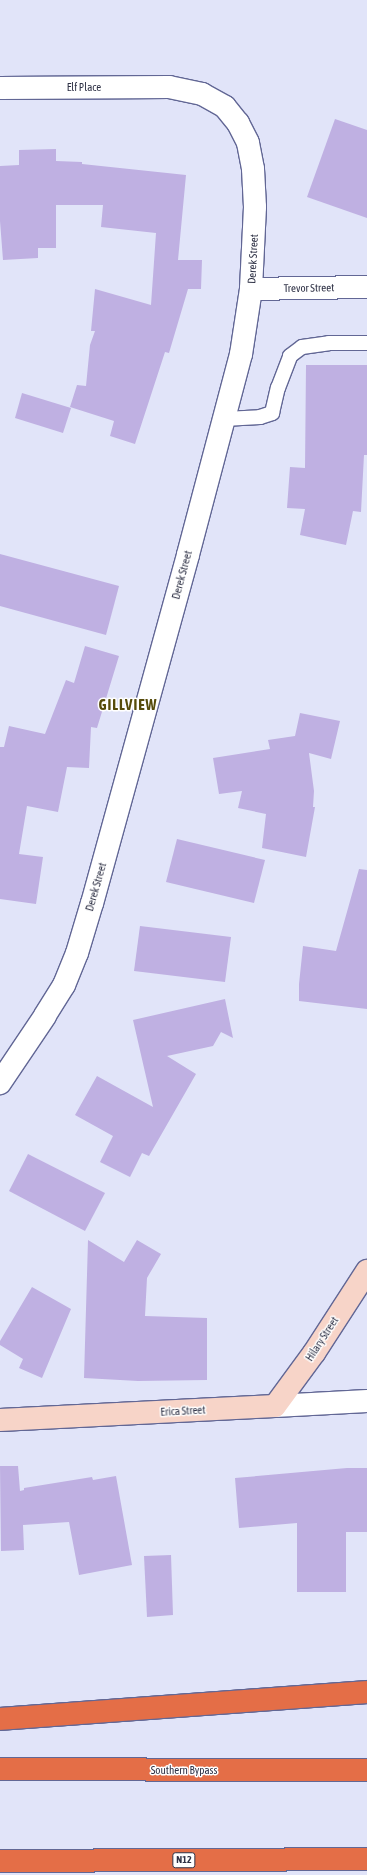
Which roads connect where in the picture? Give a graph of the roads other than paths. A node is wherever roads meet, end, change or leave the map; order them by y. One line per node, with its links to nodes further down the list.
1 (169, 87): 2 (street, Elf Place); 4 (street, Derek Street)
2 (0, 88)
3 (367, 287): 4 (street, Trevor Street)
4 (252, 289): 6 (street, Derek Street)
5 (367, 343): 6 (lane)
6 (224, 419): 7 (street, Derek Street)
7 (0, 1083)
8 (367, 1270): 10 (street, Hilary Street)
9 (367, 1401): 10 (street, Erica Street)
10 (275, 1406): 11 (street, Erica Street)
11 (0, 1420)
12 (367, 1692): 13 (highway)
13 (0, 1719)
14 (0, 1769): 15 (highway, Southern Bypass)
15 (367, 1770)
16 (367, 1859): 17 (highway, N12)
17 (0, 1861)

